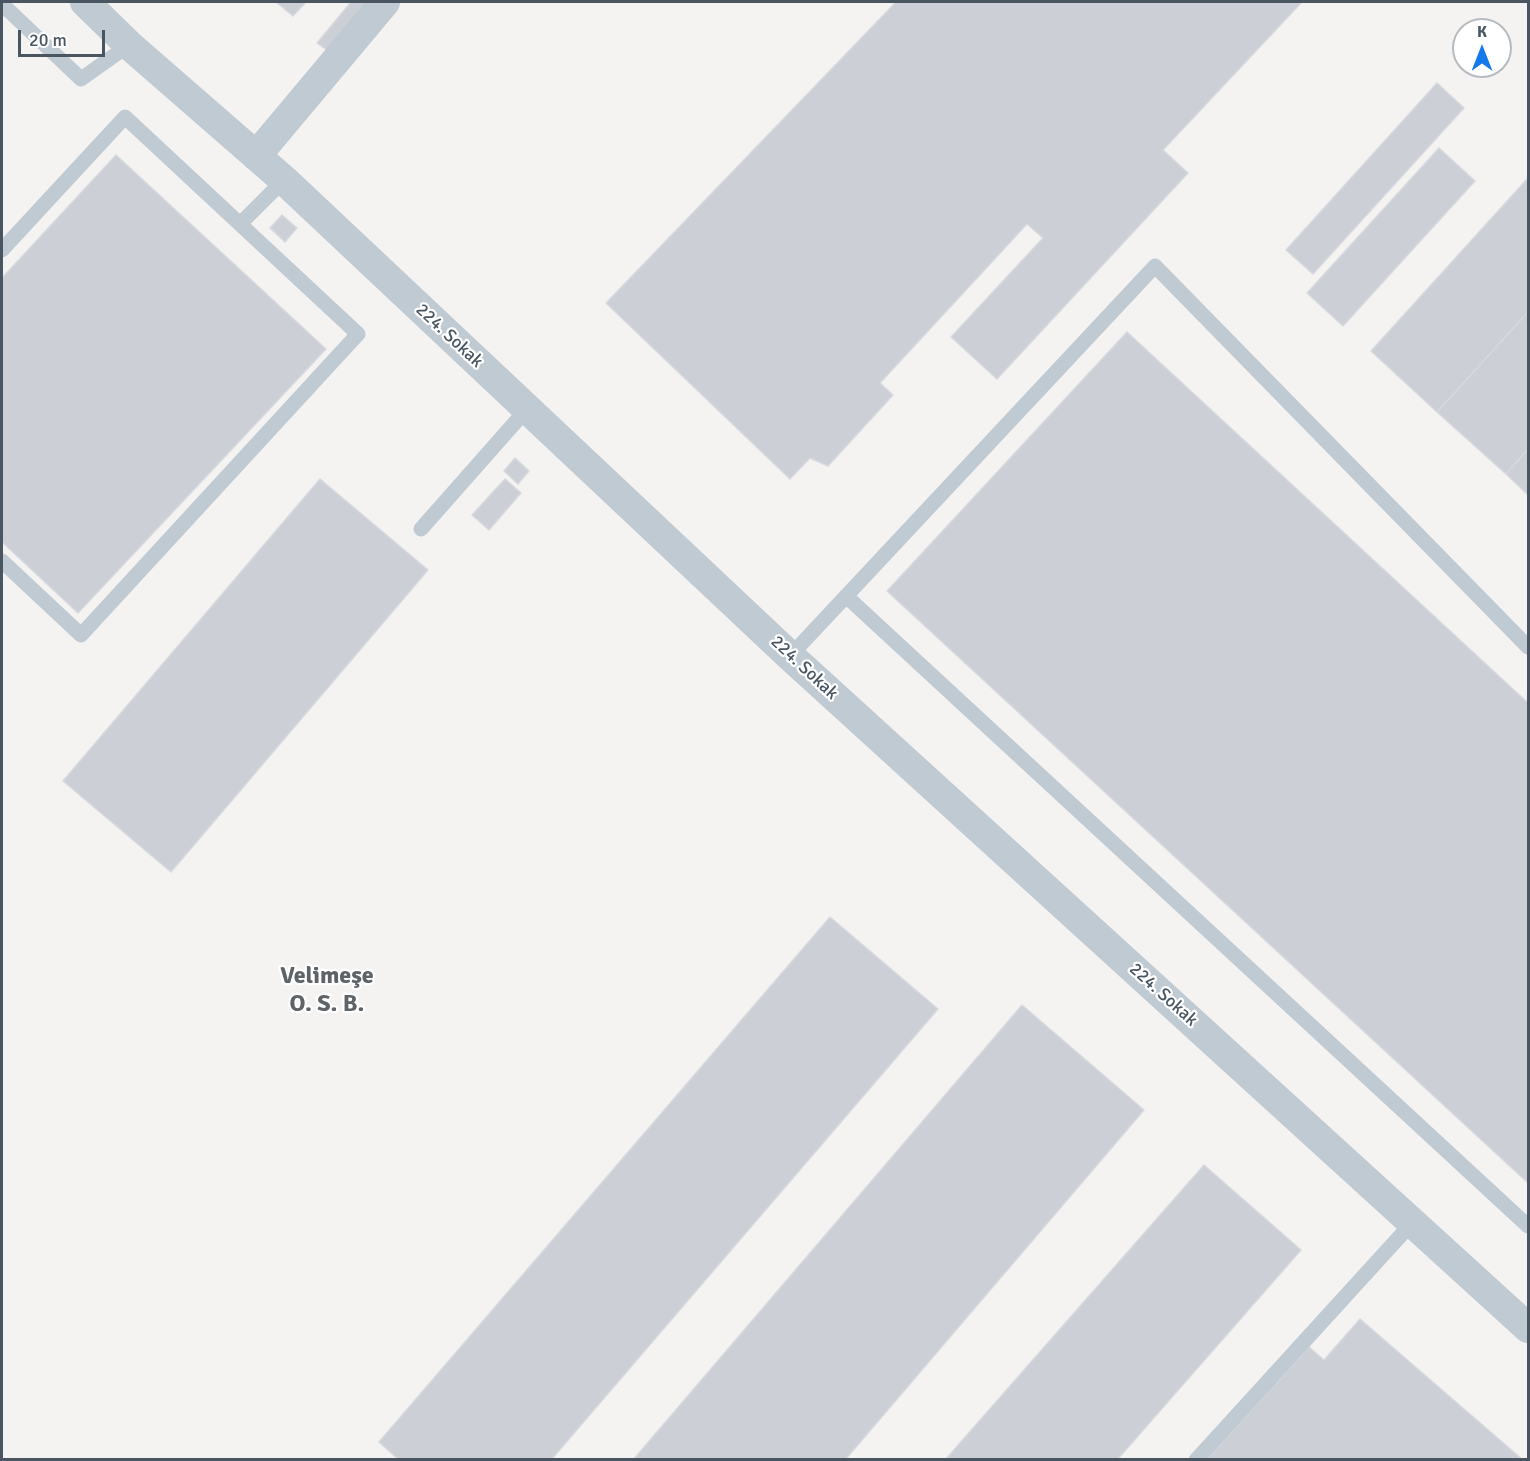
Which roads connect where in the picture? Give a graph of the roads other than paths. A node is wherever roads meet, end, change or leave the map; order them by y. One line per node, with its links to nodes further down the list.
1 (85, 2): 4 (street, 224. Sokak)
2 (385, 2): 5 (street)
3 (2, 4): 4 (lane)
4 (129, 45): 5 (street, 224. Sokak)
5 (255, 156): 6 (street, 224. Sokak)
6 (284, 180): 7 (lane); 9 (street, 224. Sokak)
7 (240, 224): 8 (lane); 11 (lane)
8 (2, 250)
9 (527, 408): 10 (lane); 14 (street, 224. Sokak)
10 (421, 529)
11 (2, 561)
12 (846, 597): 13 (lane); 14 (lane); 16 (lane)
13 (1528, 647)
14 (790, 656): 15 (street, 224. Sokak)
15 (1413, 1222): 17 (street, 224. Sokak); 18 (lane)
16 (1528, 1226)
17 (1528, 1328)
18 (1196, 1460)

